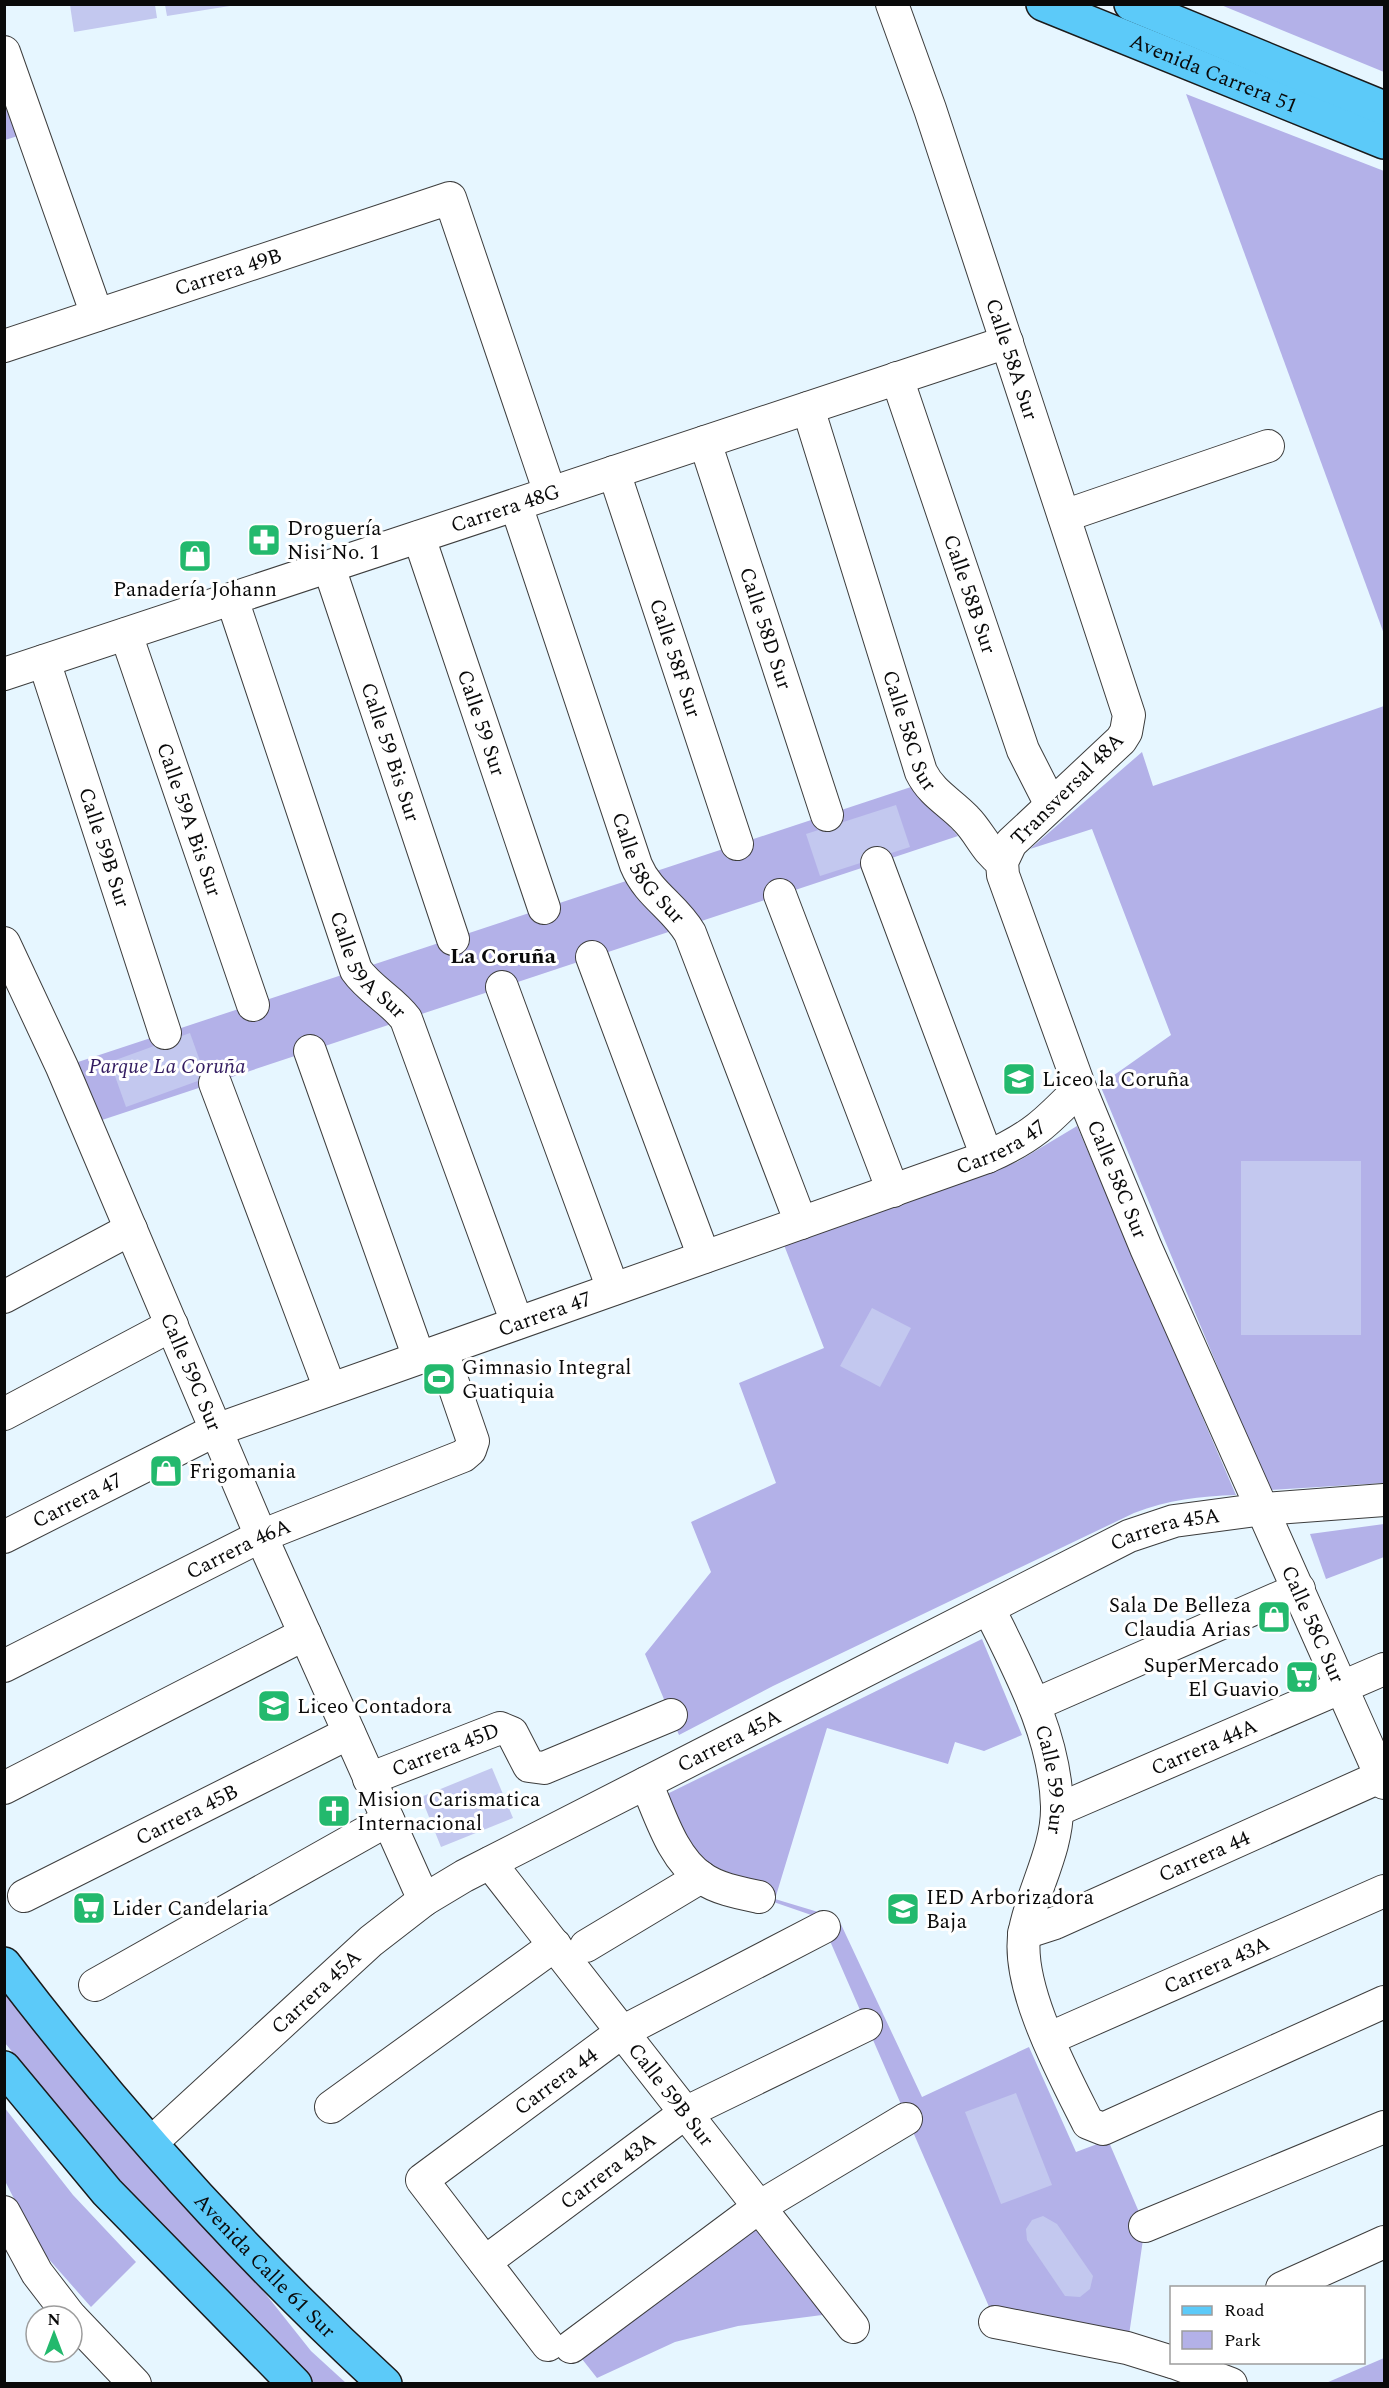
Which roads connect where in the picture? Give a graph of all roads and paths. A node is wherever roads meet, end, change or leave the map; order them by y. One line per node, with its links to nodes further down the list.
1 (891, 4): 8 (street, Calle 58A Sur)
2 (1043, 4): 6 (main road, Avenida Carrera 51)
3 (1131, 4): 5 (main road, Avenida Carrera 51)
4 (4, 52): 7 (street)
5 (1384, 108)
6 (1384, 142)
7 (98, 315): 9 (street, Carrera 49B); 15 (street, Carrera 49B)
8 (1007, 342): 10 (street, Carrera 48G); 17 (street, Calle 58A Sur)
9 (4, 346)
10 (897, 378): 11 (street, Carrera 48G); 25 (street, Calle 58B Sur)
11 (808, 408): 12 (street, Carrera 48G); 28 (street, Calle 58C Sur)
12 (705, 442): 14 (street, Carrera 48G); 26 (street, Calle 58D Sur)
13 (1268, 446): 17 (street)
14 (614, 472): 15 (street, Carrera 48G); 27 (street, Calle 58F Sur)
15 (550, 493): 16 (street, Carrera 48G)
16 (516, 505): 18 (street, Carrera 48G); 43 (street, Calle 58G Sur)
17 (1065, 516): 24 (street, Calle 58A Sur)
18 (418, 537): 19 (street, Carrera 48G); 31 (street, Calle 59 Sur)
19 (329, 567): 20 (street, Carrera 48G); 32 (street, Calle 59 Bis Sur)
20 (232, 599): 21 (street, Carrera 48G); 48 (street, Calle 59A Sur)
21 (126, 634): 22 (street, Carrera 48G); 36 (street, Calle 59A Bis Sur)
22 (44, 661): 23 (street, Carrera 48G); 37 (street, Calle 59B Sur)
23 (4, 674)
24 (1130, 715): 25 (street, Transversal 48A)
25 (1051, 805): 28 (street, Transversal 48A)
26 (826, 815)
27 (737, 844)
28 (1002, 862): 40 (street, Calle 58C Sur)
29 (877, 863): 41 (street)
30 (780, 895): 42 (street)
31 (544, 908)
32 (453, 939)
33 (4, 943): 44 (street, Calle 59C Sur)
34 (592, 957): 45 (street)
35 (502, 987): 46 (street)
36 (253, 1005)
37 (165, 1033)
38 (310, 1051): 50 (street)
39 (215, 1083): 51 (street)
40 (1080, 1088): 41 (street, Carrera 47); 55 (street, Calle 58C Sur)
41 (987, 1157): 42 (street, Carrera 47)
42 (893, 1191): 43 (street, Carrera 47)
43 (801, 1223): 45 (street, Carrera 47)
44 (131, 1229): 47 (street); 49 (street, Calle 59C Sur)
45 (704, 1257): 46 (street, Carrera 47)
46 (613, 1289): 48 (street, Carrera 47)
47 (4, 1297)
48 (517, 1323): 50 (street, Carrera 47)
49 (172, 1325): 52 (street); 53 (street, Calle 59C Sur)
50 (430, 1354): 51 (street, Carrera 47); 56 (street, Carrera 46A)
51 (330, 1389): 53 (street, Carrera 47)
52 (4, 1414)
53 (216, 1430): 56 (street, Calle 59C Sur); 57 (street, Carrera 47)
54 (1384, 1500): 55 (street, Carrera 45A)
55 (1264, 1509): 58 (street, Calle 58C Sur); 59 (street, Carrera 45A)
56 (261, 1536): 60 (street, Calle 59C Sur); 61 (street, Carrera 46A)
57 (4, 1537)
58 (1299, 1589): 63 (street, Calle 58C Sur); 64 (street)
59 (989, 1609): 64 (street, Calle 59 Sur); 69 (street, Carrera 45A)
60 (304, 1634): 66 (street, Calle 59C Sur); 70 (street)
61 (4, 1666)
62 (1384, 1670): 63 (street, Carrera 44A)
63 (1341, 1686): 67 (street, Calle 58C Sur); 71 (street, Carrera 44A)
64 (1034, 1706): 71 (street, Calle 59 Sur)
65 (671, 1715): 68 (street, Carrera 45D)
66 (349, 1733): 68 (street, Calle 59C Sur); 76 (street, Carrera 45B)
67 (1383, 1778): 80 (street, Carrera 44)
68 (369, 1779): 72 (street, Calle 59C Sur)
69 (646, 1783): 73 (street, Carrera 45A); 74 (street)
70 (4, 1788)
71 (1057, 1810): 80 (street, Calle 59 Sur)
72 (388, 1820): 78 (street, Calle 59C Sur); 84 (street)
73 (490, 1863): 78 (street, Carrera 45A); 81 (street, Calle 59B Sur)
74 (701, 1877): 77 (street); 82 (street)
75 (1384, 1891): 88 (street, Carrera 43A)
76 (24, 1896)
77 (759, 1897)
78 (424, 1900): 94 (street, Carrera 45A)
79 (824, 1927): 87 (street, Carrera 44)
80 (1024, 1933): 88 (street, Calle 59 Sur)
81 (555, 1945): 87 (street, Calle 59B Sur); 90 (street)
82 (586, 1946)
83 (4, 1964): 94 (main road, Avenida Calle 61 Sur)
84 (95, 1985)
85 (1384, 2002): 88 (street, Calle 59 Sur)
86 (866, 2025): 91 (street, Carrera 43A)
87 (622, 2032): 91 (street, Calle 59B Sur); 100 (street, Carrera 44)
88 (1048, 2039)
89 (4, 2068): 111 (main road)
90 (331, 2107)
91 (685, 2113): 95 (street, Calle 59B Sur); 100 (street, Carrera 43A)
92 (906, 2119): 95 (street)
93 (1384, 2127): 97 (street)
94 (152, 2143): 112 (main road, Avenida Calle 61 Sur)
95 (759, 2207): 100 (street); 104 (street, Calle 59B Sur)
96 (4, 2212): 99 (street)
97 (1145, 2226)
98 (1384, 2242): 101 (street)
99 (14, 2254): 102 (street)
100 (485, 2262)
101 (1286, 2286)
102 (60, 2304)
103 (995, 2322): 107 (street)
104 (853, 2326)
105 (84, 2331): 110 (street)
106 (1170, 2337): 107 (street)
107 (1139, 2351): 108 (street)
108 (1170, 2361)
109 (1177, 2364): 113 (street)
110 (135, 2384)
111 (295, 2384)
112 (385, 2384)
113 (1231, 2384)

